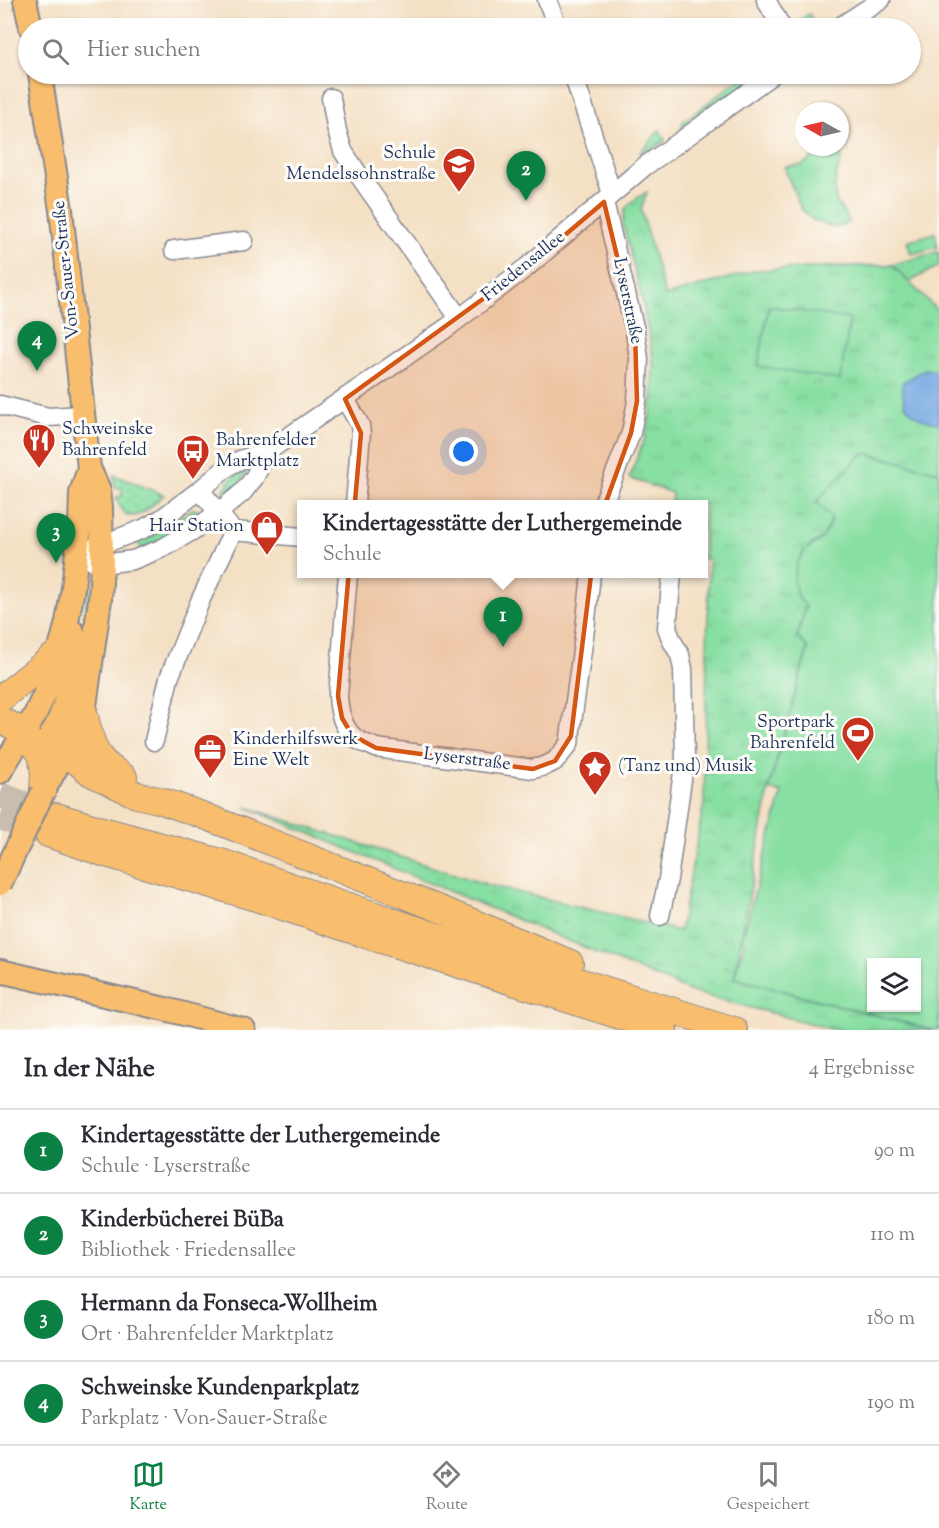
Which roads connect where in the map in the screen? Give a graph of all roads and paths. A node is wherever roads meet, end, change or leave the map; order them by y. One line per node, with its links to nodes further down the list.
1 (25, 0): 5 (main road)
2 (547, 0): 6 (street)
3 (766, 0): 7 (street)
4 (881, 0): 8 (street)
5 (29, 18)
6 (554, 18)
7 (776, 18)
8 (853, 18)
9 (42, 84): 19 (main road, Von-Sauer-Straße)
10 (576, 84): 13 (street, Lyserstraße)
11 (759, 84): 13 (street, Friedensallee)
12 (331, 98): 16 (street)
13 (608, 198): 16 (street, Friedensallee); 24 (street, Lyserstraße)
14 (244, 241): 15 (street)
15 (174, 250)
16 (459, 318): 17 (street, Friedensallee)
17 (345, 399): 20 (street, Friedensallee); 23 (street)
18 (0, 405): 19 (street)
19 (83, 416): 21 (main road, Von-Sauer-Straße)
20 (268, 451): 22 (street, Friedensallee); 25 (street, Friedensallee)
21 (89, 468): 28 (main road, Von-Sauer-Straße); 29 (main road, Von-Sauer-Straße)
22 (200, 490): 25 (street); 28 (street, Friedensallee)
23 (355, 500)
24 (605, 500)
25 (218, 513): 26 (street); 28 (street, Friedensallee)
26 (233, 531): 27 (street); 38 (street)
27 (297, 537)
28 (102, 554): 29 (street, Friedensallee); 36 (main road)
29 (77, 555): 33 (main road)
30 (348, 578): 31 (street, Lyserstraße)
31 (590, 578)
32 (672, 578): 44 (street)
33 (70, 608): 34 (main road); 39 (main road)
34 (59, 652): 35 (highway); 39 (main road)
35 (0, 699)
36 (84, 713): 39 (main road); 42 (highway)
37 (0, 720): 39 (highway)
38 (153, 741)
39 (43, 746): 40 (main road); 41 (highway); 42 (highway)
40 (0, 773)
41 (43, 792): 43 (main road, bridge)
42 (162, 801): 46 (highway)
43 (0, 884)
44 (660, 916)
45 (0, 970): 47 (main road)
46 (696, 1018): 48 (highway); 49 (highway)
47 (243, 1030)
48 (664, 1030)
49 (734, 1030)

